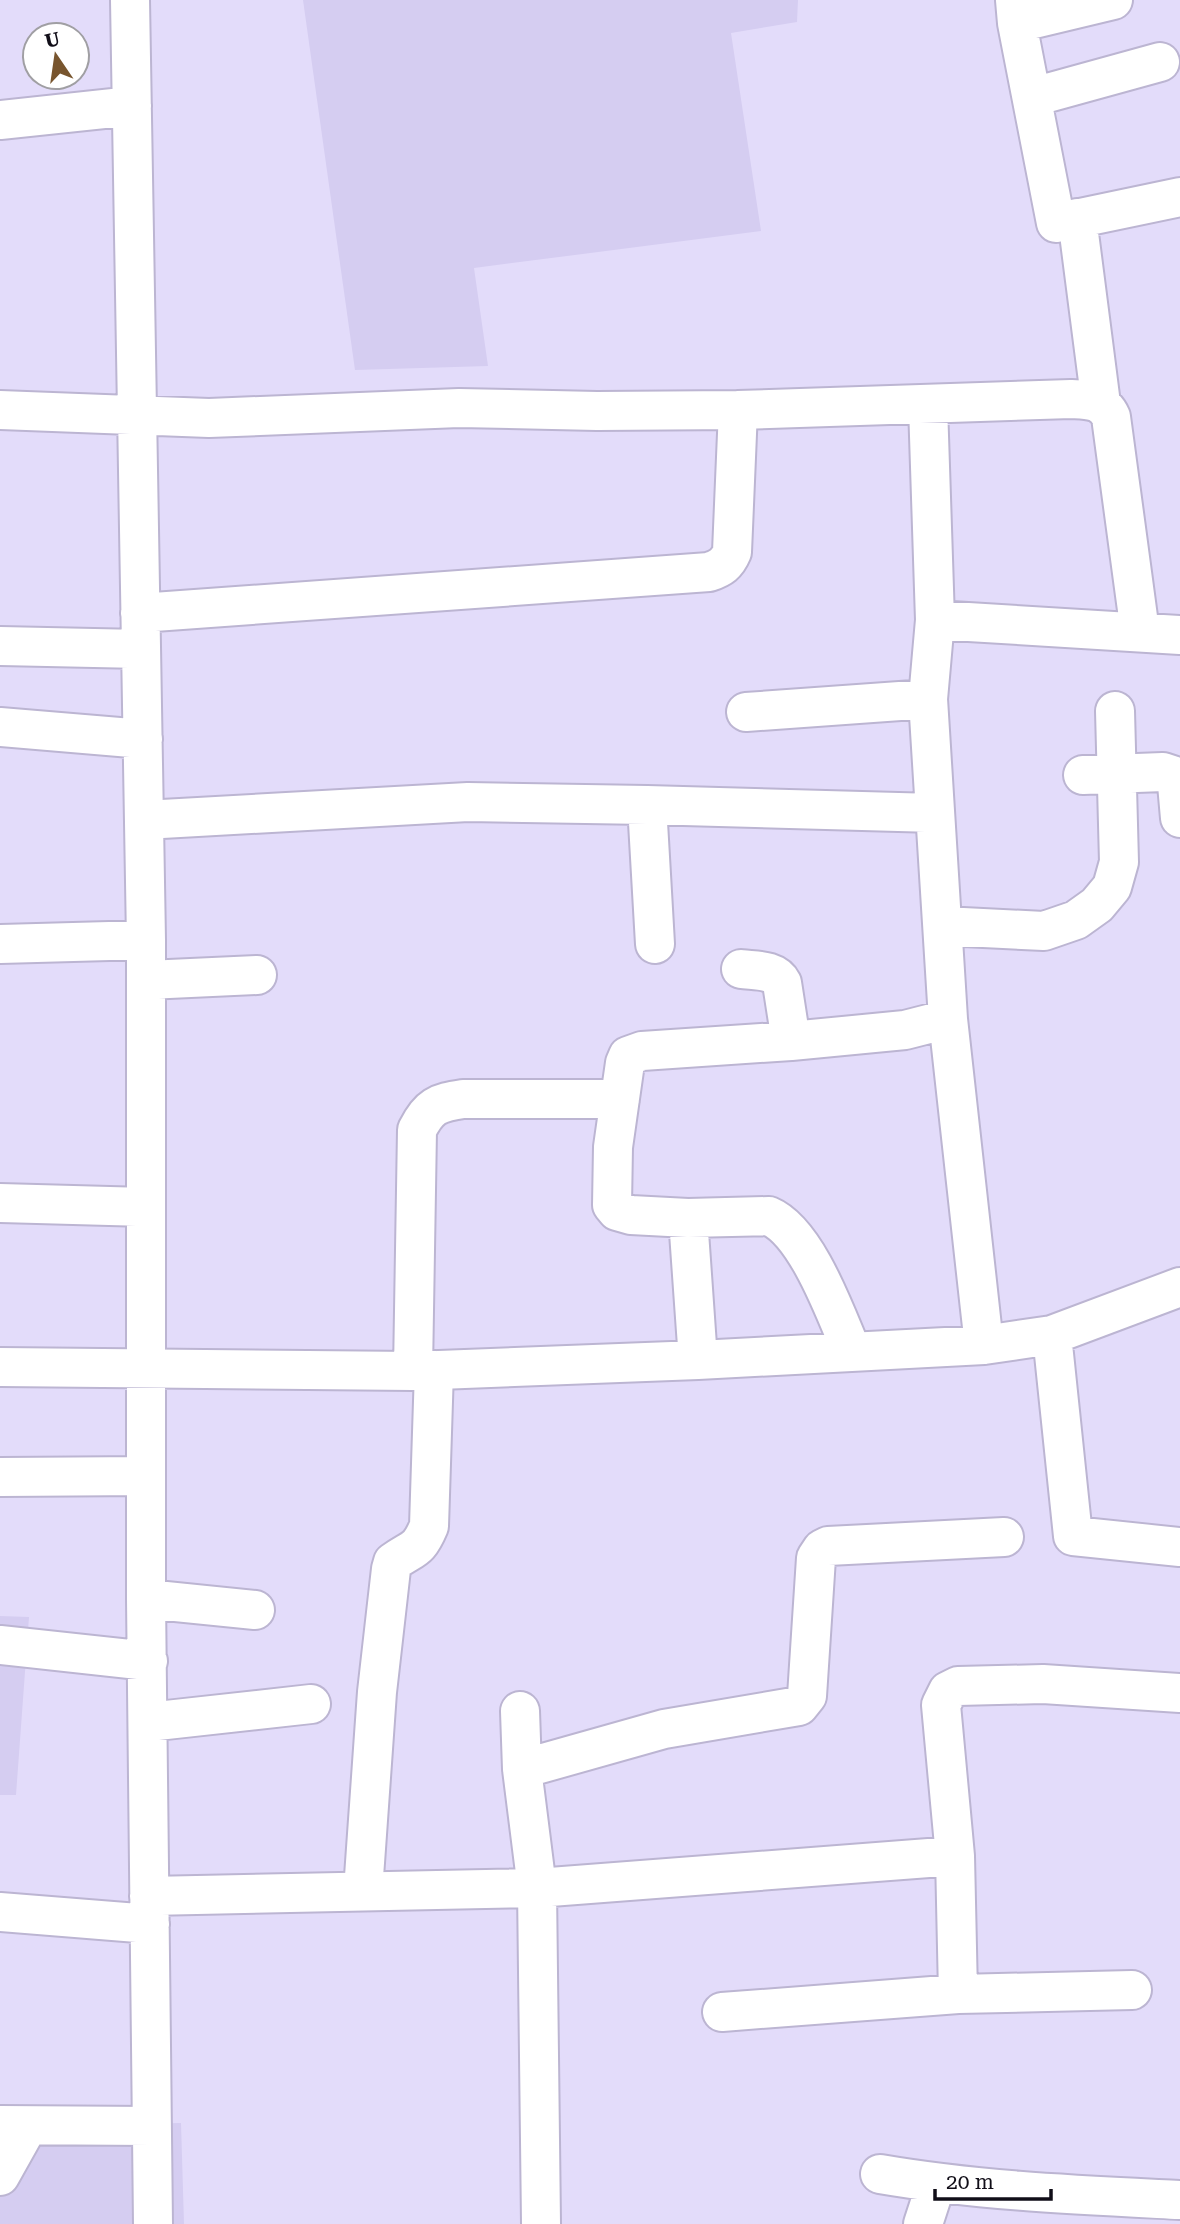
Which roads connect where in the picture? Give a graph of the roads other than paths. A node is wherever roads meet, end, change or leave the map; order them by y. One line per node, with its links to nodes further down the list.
1 (130, 0): 6 (street)
2 (1113, 0): 3 (street)
3 (1016, 12): 5 (street)
4 (1160, 62): 5 (street)
5 (1033, 97): 9 (street)
6 (132, 106): 7 (street); 14 (street)
7 (0, 120)
8 (1180, 197): 9 (street)
9 (1077, 218): 11 (street)
10 (928, 404): 11 (street); 13 (street); 15 (street)
11 (1101, 404): 17 (street)
12 (0, 410): 14 (street)
13 (738, 410): 14 (street); 16 (street)
14 (136, 415): 16 (street)
15 (936, 620): 17 (street); 20 (street)
16 (141, 631): 19 (street); 24 (street)
17 (1140, 632): 18 (street)
18 (1180, 635)
19 (0, 646)
20 (928, 699): 22 (street); 27 (street)
21 (1115, 711): 25 (street)
22 (746, 712)
23 (0, 727): 24 (street)
24 (143, 738): 29 (street)
25 (1100, 775): 28 (street); 30 (street)
26 (647, 804): 27 (street); 29 (street); 33 (street)
27 (935, 813): 30 (street)
28 (1180, 818)
29 (144, 820): 31 (street)
30 (943, 926): 37 (street)
31 (146, 940): 32 (street); 36 (street)
32 (0, 944)
33 (654, 944)
34 (740, 969): 38 (street)
35 (257, 975): 36 (street)
36 (147, 980): 41 (street)
37 (948, 1019): 38 (street); 45 (street)
38 (791, 1041): 39 (street)
39 (620, 1099): 42 (street); 50 (street)
40 (0, 1203): 41 (street)
41 (146, 1207): 49 (street)
42 (688, 1218): 46 (street); 47 (street)
43 (1180, 1287): 44 (street)
44 (1052, 1335): 45 (street); 54 (street)
45 (984, 1345): 46 (street)
46 (852, 1352): 47 (street)
47 (698, 1360): 50 (street)
48 (0, 1367): 49 (street)
49 (146, 1368): 50 (street); 51 (street)
50 (424, 1370): 66 (street)
51 (146, 1476): 52 (street); 55 (street)
52 (0, 1477)
53 (1004, 1536): 63 (street)
54 (1180, 1547)
55 (146, 1599): 56 (street); 58 (street)
56 (255, 1610)
57 (0, 1645): 58 (street)
58 (148, 1661): 62 (street)
59 (1180, 1693): 64 (street)
60 (311, 1704): 62 (street)
61 (520, 1711): 63 (street)
62 (148, 1722): 67 (street)
63 (522, 1769): 65 (street)
64 (954, 1856): 65 (street); 70 (street)
65 (537, 1888): 66 (street); 79 (street)
66 (363, 1891): 67 (street)
67 (150, 1910): 68 (street); 73 (street)
68 (0, 1912)
69 (1132, 1990): 70 (street)
70 (958, 1994): 71 (street)
71 (722, 2012)
72 (14, 2126): 73 (street); 75 (street)
73 (151, 2126): 78 (street)
74 (880, 2174): 76 (street)
75 (0, 2176)
76 (936, 2184): 77 (street); 80 (street)
77 (1180, 2200)
78 (153, 2224)
79 (541, 2224)
80 (923, 2224)

